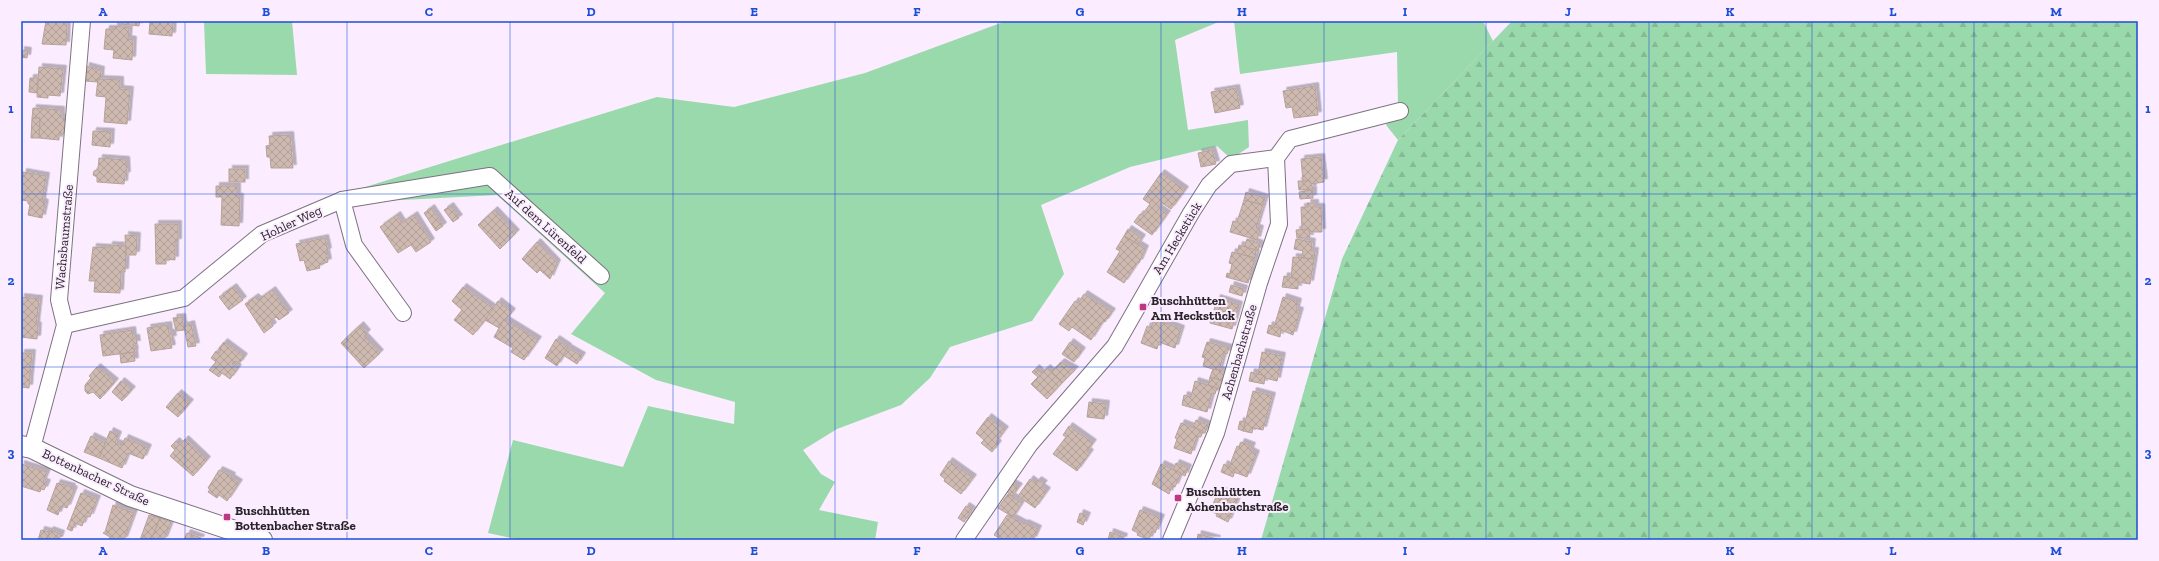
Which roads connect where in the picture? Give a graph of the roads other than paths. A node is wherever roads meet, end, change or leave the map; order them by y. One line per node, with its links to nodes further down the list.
1 (82, 21): 8 (street, Wachsbaumstraße)
2 (1400, 110): 3 (street)
3 (1276, 158): 11 (street, Am Heckstück); 12 (street, Achenbachstraße)
4 (490, 176): 5 (street, Hohler Weg); 6 (street, Auf dem Lürenfeld)
5 (342, 200): 7 (street); 8 (street, Hohler Weg)
6 (601, 276)
7 (403, 313)
8 (65, 325): 9 (street, Wachsbaumstraße)
9 (26, 447): 10 (street, Bottenbacher Straße)
10 (262, 540)
11 (964, 540)
12 (1171, 540)

